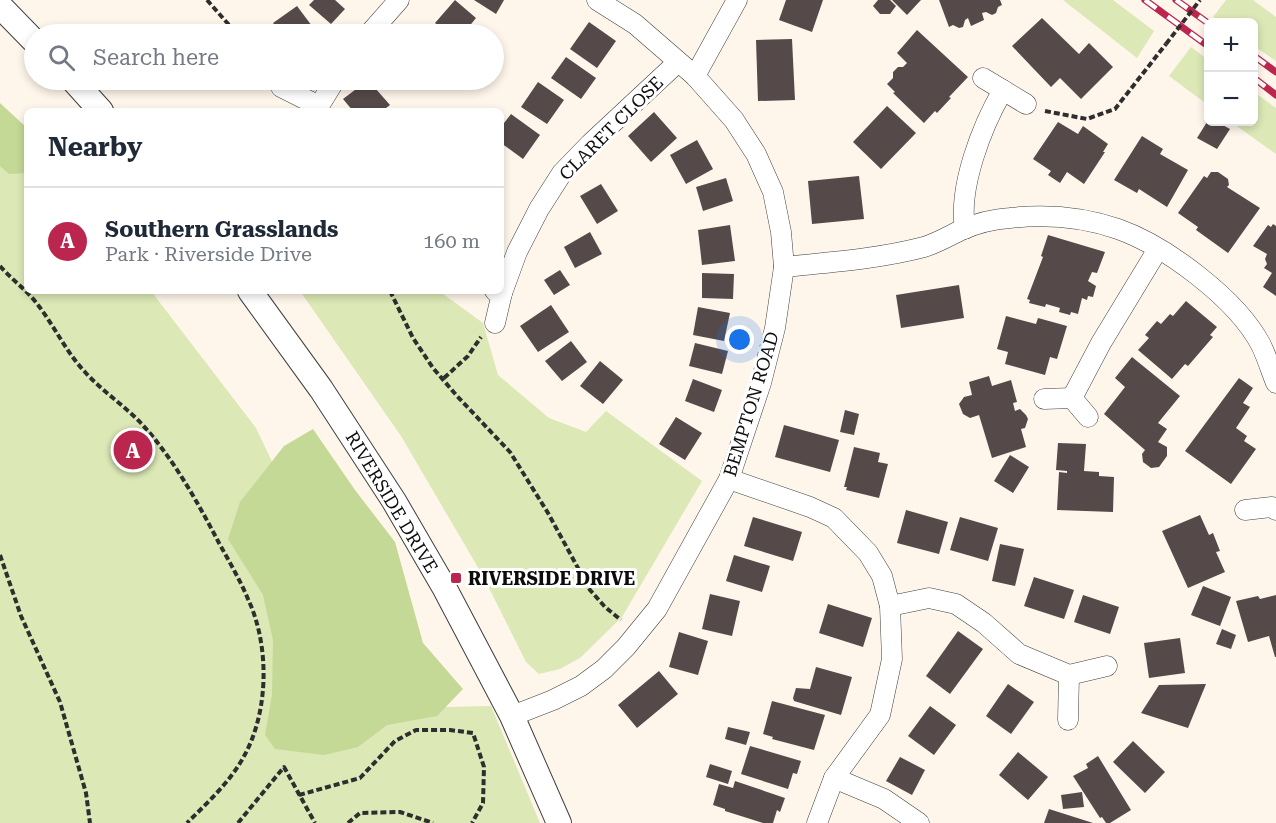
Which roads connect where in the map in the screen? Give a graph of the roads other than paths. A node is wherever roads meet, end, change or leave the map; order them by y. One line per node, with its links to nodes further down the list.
1 (399, 0): 5 (street)
2 (597, 0): 7 (street, BEMPTON ROAD)
3 (737, 0): 8 (street)
4 (0, 6): 6 (street)
5 (378, 24)
6 (24, 31)
7 (678, 62): 8 (street, BEMPTON ROAD); 21 (street, CLARET CLOSE)
8 (695, 76): 20 (street, BEMPTON ROAD)
9 (983, 78): 13 (street)
10 (82, 90): 15 (street)
11 (286, 90): 16 (street)
12 (329, 90): 17 (street)
13 (1003, 90): 14 (street); 18 (street)
14 (1026, 104)
15 (98, 108)
16 (315, 108)
17 (318, 108)
18 (964, 229): 19 (street); 20 (street)
19 (1158, 249): 25 (street); 26 (street)
20 (784, 267): 29 (street, BEMPTON ROAD)
21 (504, 279)
22 (252, 294): 35 (street, RIVERSIDE DRIVE)
23 (498, 294): 24 (street, CLARET CLOSE)
24 (495, 323)
25 (1276, 383)
26 (1072, 398): 27 (street); 28 (street)
27 (1044, 399)
28 (1089, 417)
29 (729, 479): 32 (street); 35 (street, BEMPTON ROAD)
30 (1275, 503): 31 (street)
31 (1245, 510)
32 (891, 606): 34 (street); 37 (street)
33 (1107, 666): 34 (street)
34 (1069, 675): 36 (street)
35 (512, 716): 38 (street, RIVERSIDE DRIVE)
36 (1068, 720)
37 (834, 778): 39 (street); 40 (street)
38 (559, 823)
39 (817, 823)
40 (919, 823)

